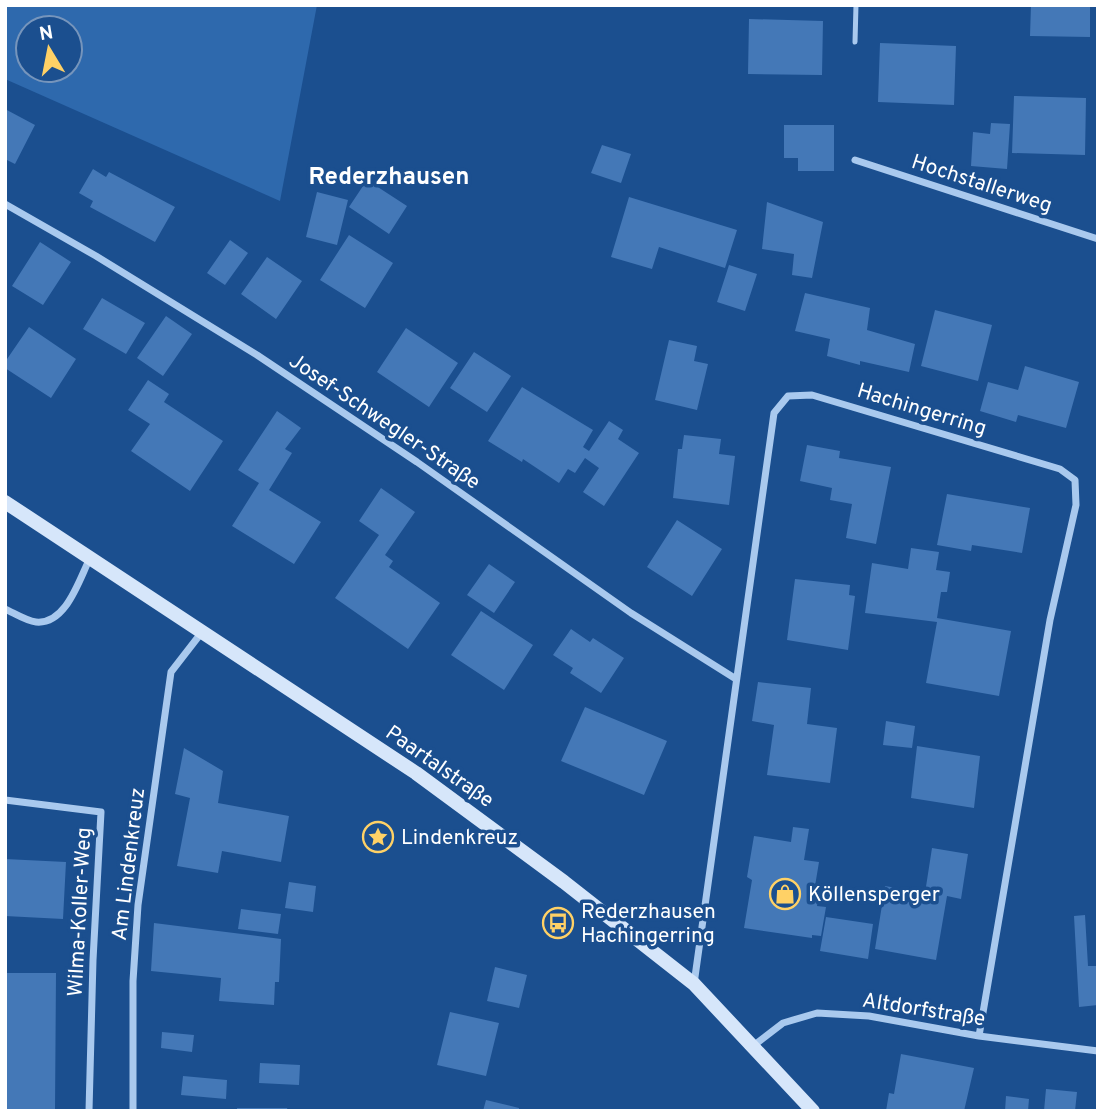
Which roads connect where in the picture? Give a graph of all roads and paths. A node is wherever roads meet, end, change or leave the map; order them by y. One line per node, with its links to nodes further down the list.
1 (856, 5): 2 (lane)
2 (855, 42)
3 (855, 160): 5 (street, Hochstallerweg)
4 (5, 204): 10 (street, Josef-Schwegler-Straße)
5 (1098, 239)
6 (5, 502): 7 (main road, Paartalstraße)
7 (90, 558): 8 (street); 9 (main road, Paartalstraße)
8 (5, 609)
9 (202, 632): 12 (main road, Paartalstraße); 17 (street, Am Lindenkreuz)
10 (736, 679): 12 (street, Hachingerring); 13 (street, Hachingerring)
11 (5, 800): 16 (street, Wilma-Koller-Weg)
12 (694, 984): 14 (main road, Paartalstraße)
13 (979, 1036): 14 (street, Altdorfstraße); 15 (street, Altdorfstraße)
14 (753, 1046): 18 (main road, Paartalstraße)
15 (1098, 1051)
16 (89, 1111)
17 (133, 1111)
18 (813, 1111)

